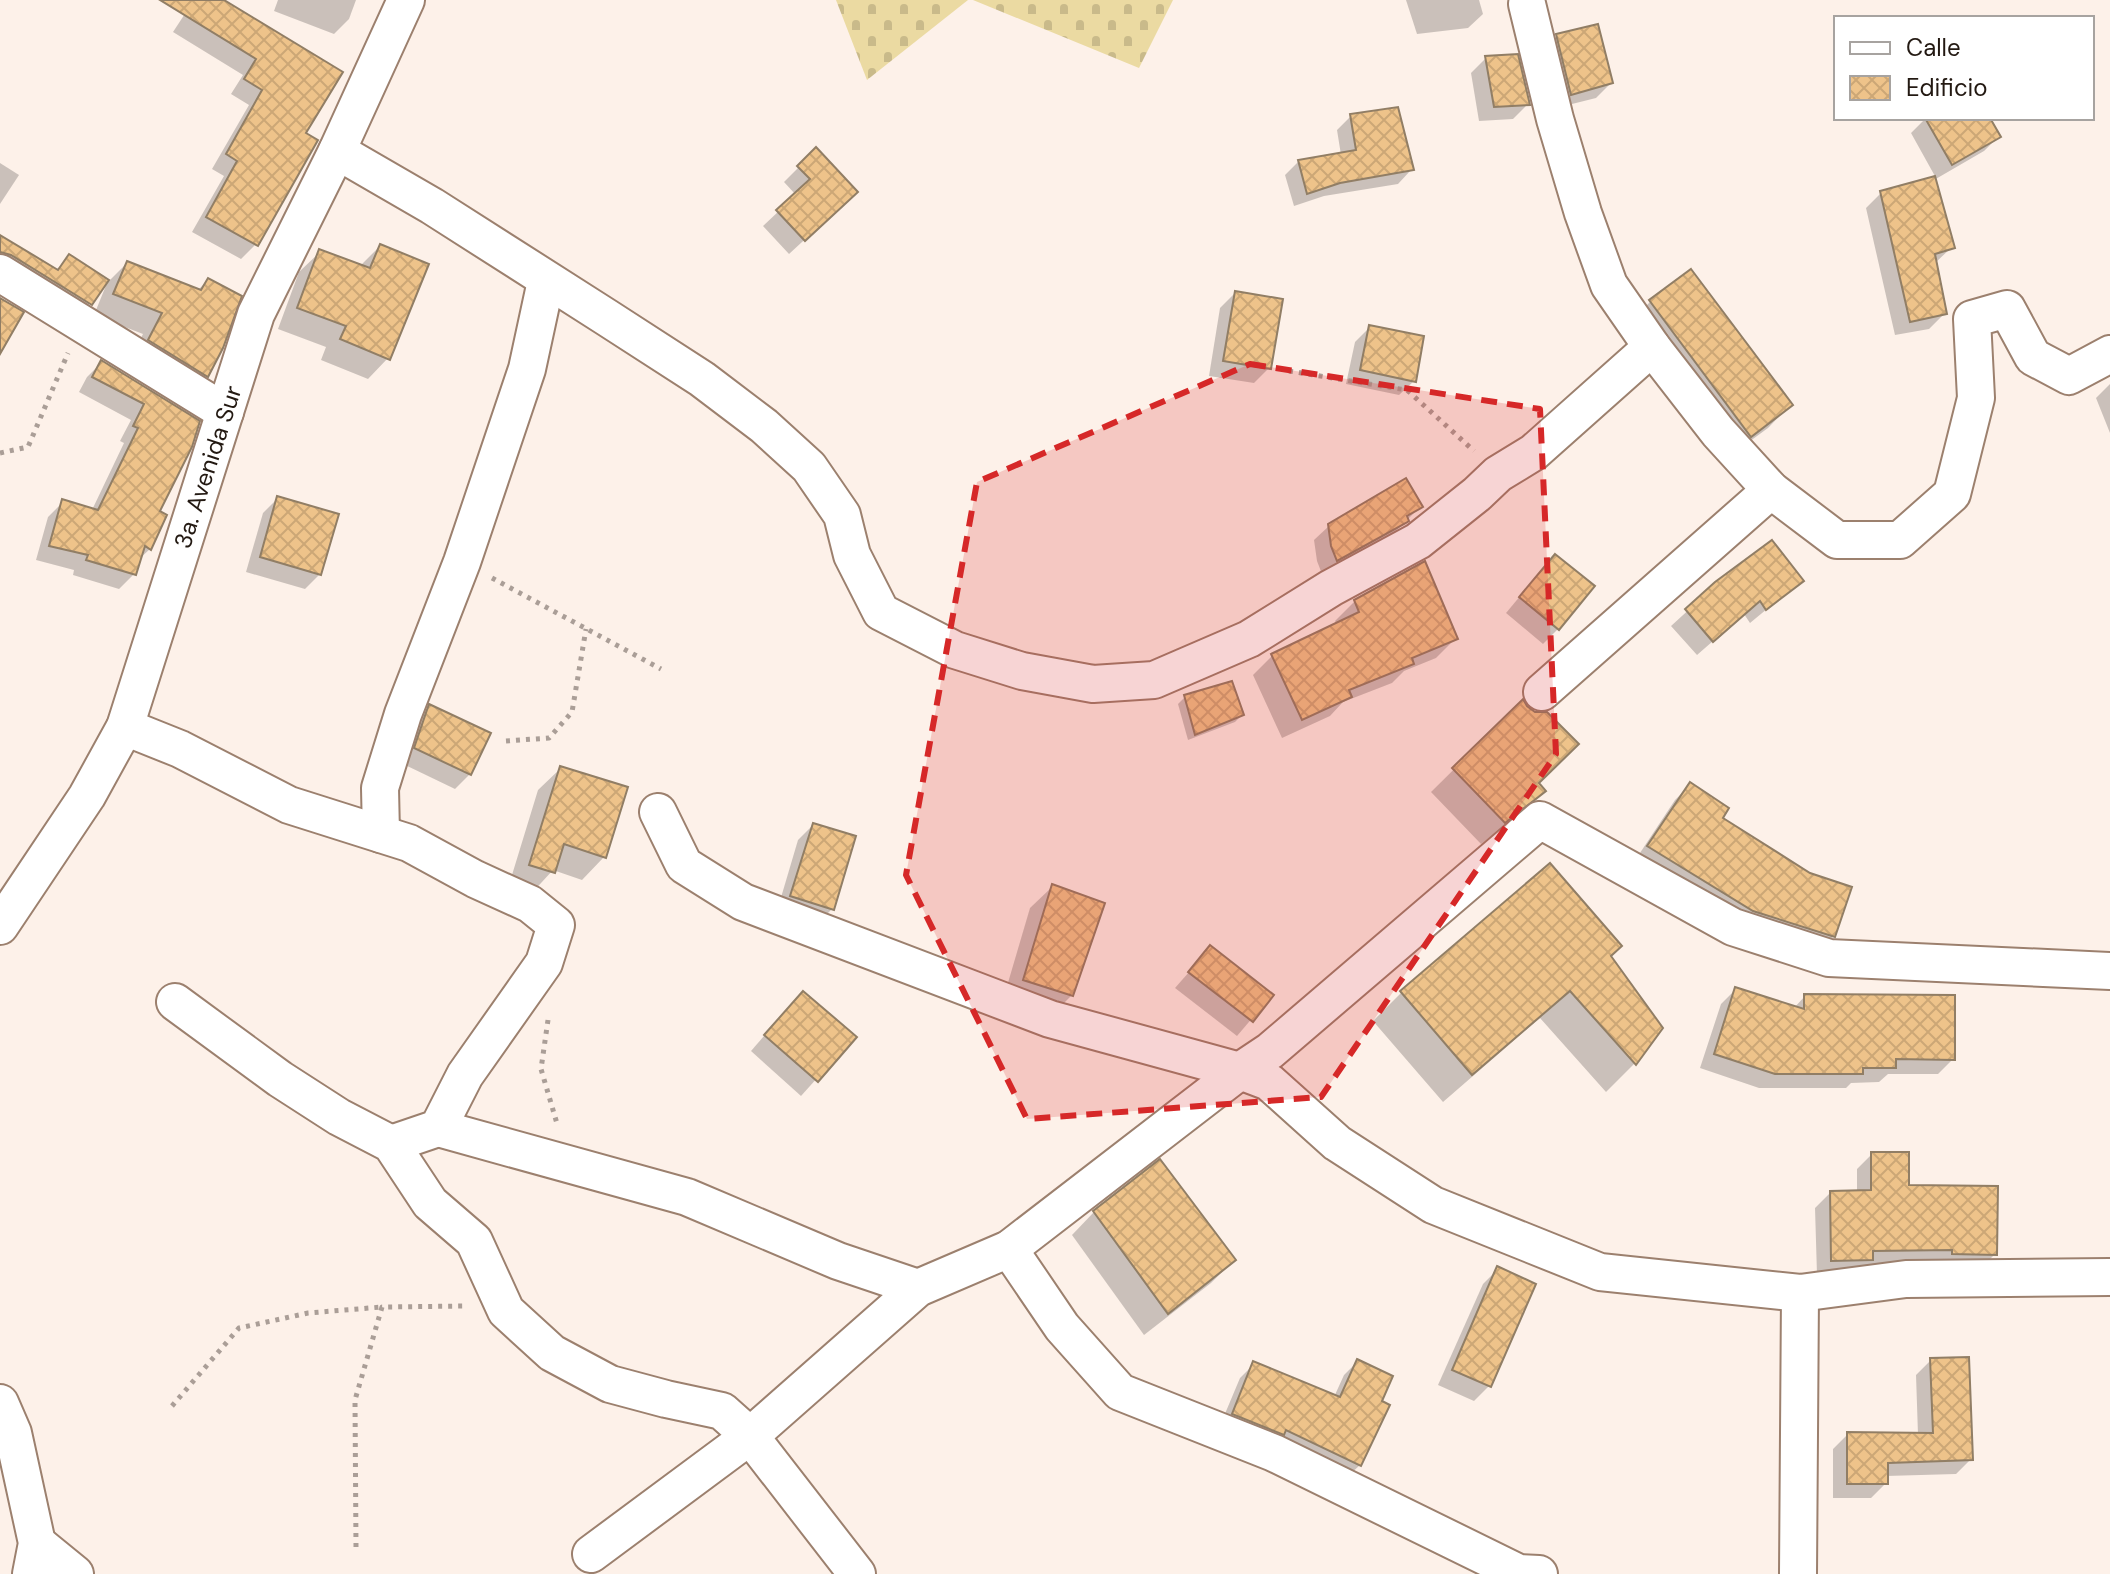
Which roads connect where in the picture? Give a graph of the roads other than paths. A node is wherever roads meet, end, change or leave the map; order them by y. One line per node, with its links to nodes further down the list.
1 (406, 0): 3 (street, 3a. Avenida Sur)
2 (1527, 4): 6 (street)
3 (337, 151): 5 (street); 8 (street, 3a. Avenida Sur)
4 (0, 273): 8 (street)
5 (546, 281): 6 (street); 13 (street)
6 (1652, 347): 9 (street)
7 (2110, 354): 9 (street)
8 (225, 412): 11 (street, 3a. Avenida Sur)
9 (1771, 490): 10 (street)
10 (1542, 692)
11 (125, 727): 13 (street); 14 (street, 3a. Avenida Sur)
12 (658, 812): 17 (street)
13 (381, 834): 18 (street)
14 (0, 926)
15 (2110, 971): 17 (street)
16 (175, 1002): 19 (street)
17 (1240, 1071): 20 (street); 23 (street)
18 (438, 1128): 19 (street); 22 (street)
19 (391, 1144): 25 (street)
20 (1009, 1249): 22 (street); 30 (street)
21 (2110, 1277): 23 (street)
22 (918, 1288): 25 (street)
23 (1800, 1293): 31 (street)
24 (0, 1403): 27 (street)
25 (750, 1436): 26 (street); 29 (street)
26 (591, 1554)
27 (34, 1558): 28 (street)
28 (75, 1574)
29 (857, 1574)
30 (1539, 1574)
31 (1798, 1574)

